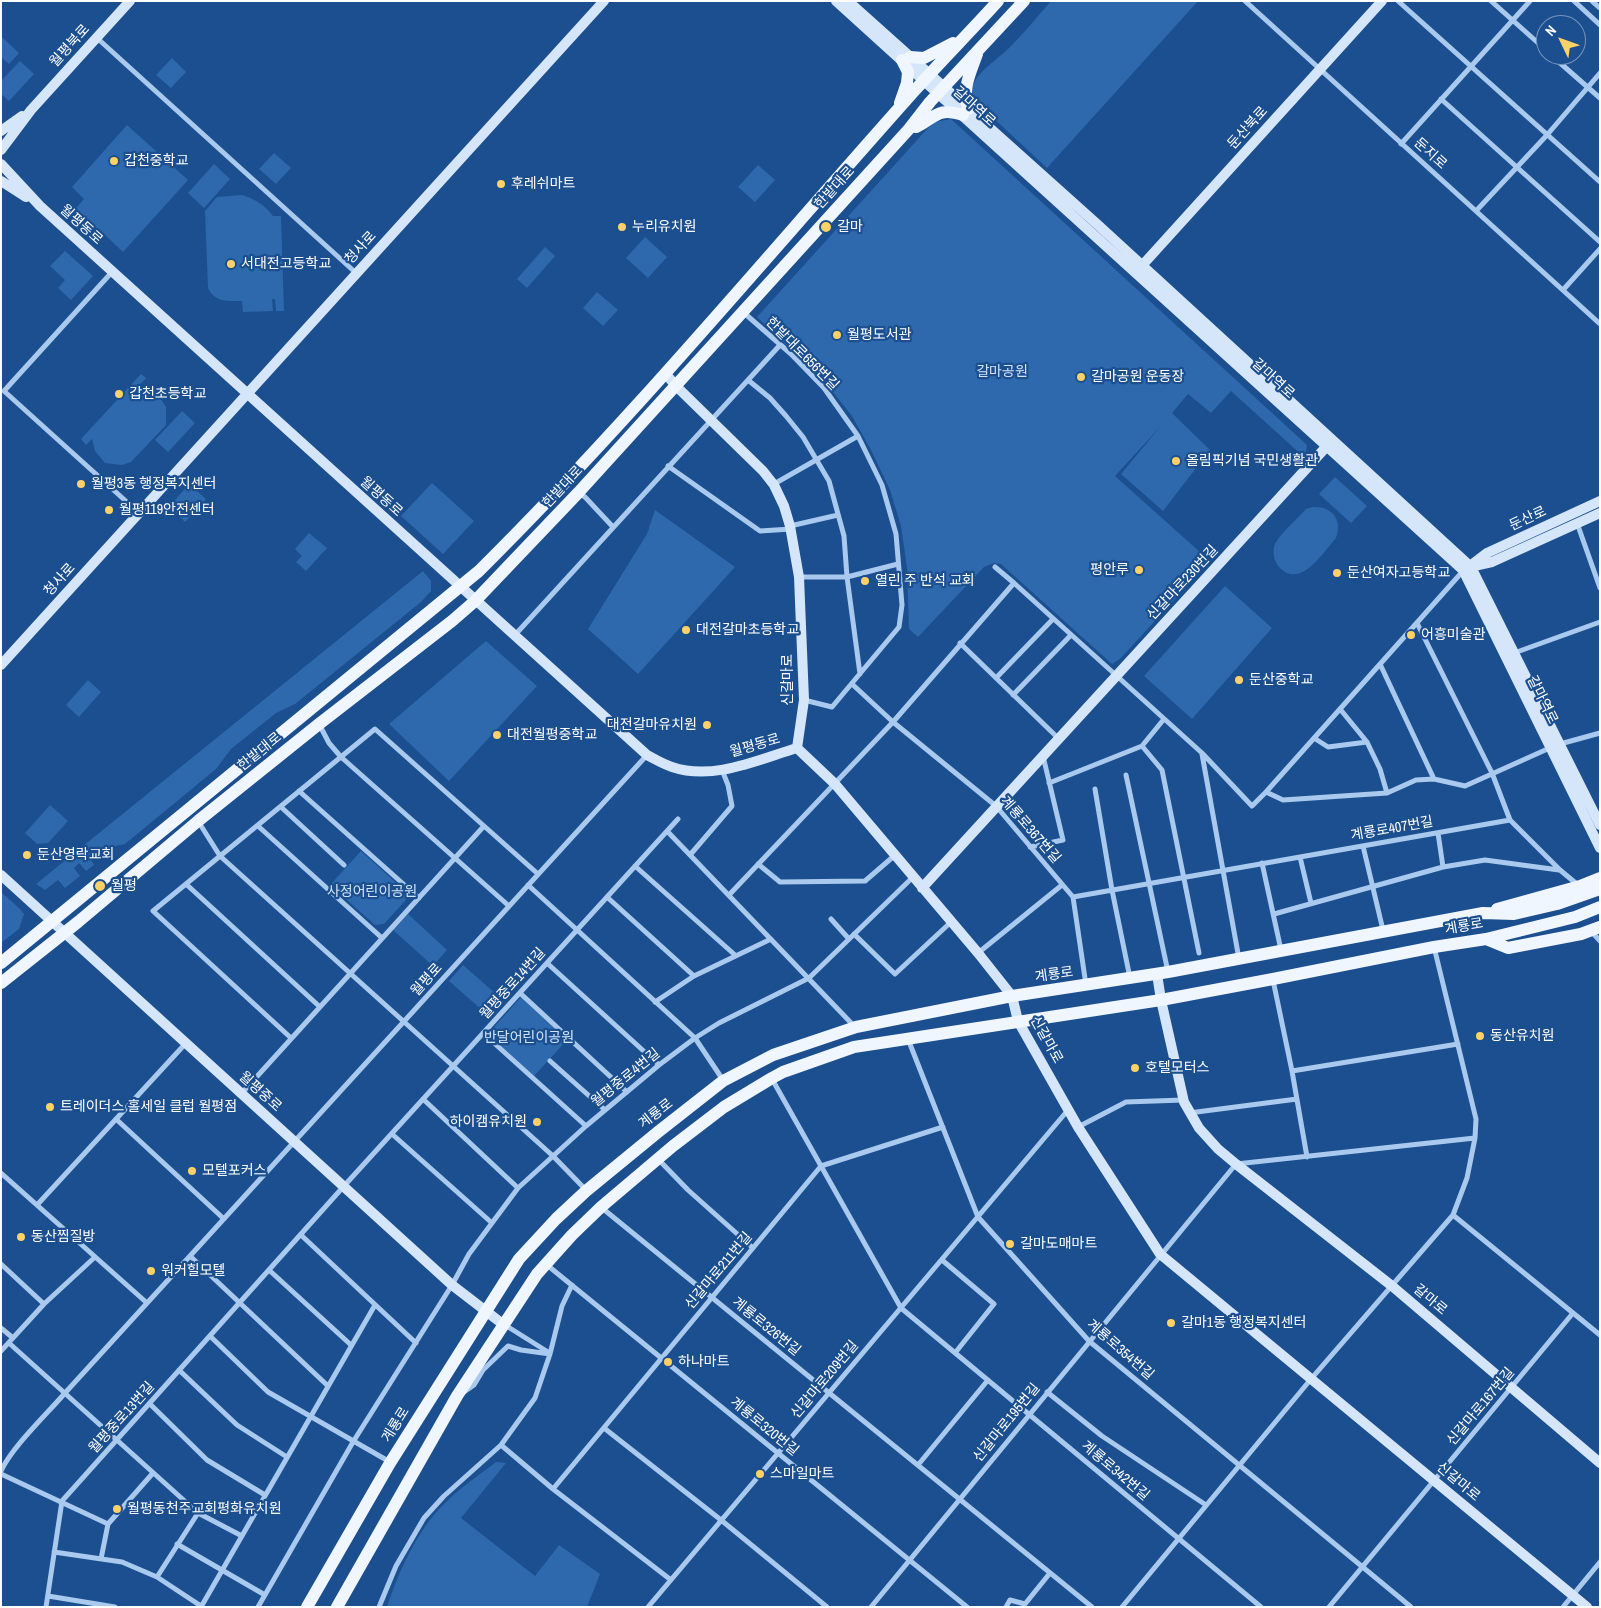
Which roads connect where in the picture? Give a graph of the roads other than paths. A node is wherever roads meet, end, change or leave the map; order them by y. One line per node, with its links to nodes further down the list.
1 (130, 1): 17 (street, 월평북로)
2 (604, 1): 49 (street, 청사로)
3 (836, 1): 21 (street, 갈마역로)
4 (848, 1): 21 (street, 갈마역로)
5 (998, 1): 18 (main road, 한밭대로)
6 (1024, 1): 20 (main road, 한밭대로)
7 (1245, 1): 24 (street, 둔지로)
8 (1382, 1): 24 (street, 둔산북로)
9 (1398, 1): 23 (street)
10 (1491, 1): 15 (street)
11 (1530, 1): 15 (street)
12 (1574, 1): 16 (street)
13 (1592, 1): 14 (street)
14 (1600, 8)
15 (1512, 20): 19 (street); 23 (street)
16 (1600, 25)
17 (97, 38): 31 (street, 월평북로); 49 (street)
18 (964, 38): 21 (main road); 26 (main road, 한밭대로)
19 (1536, 41)
20 (979, 48): 28 (main road, 한밭대로); 32 (main road)
21 (906, 59): 26 (street, 갈마역로); 33 (main road)
22 (1563, 65): 27 (street)
23 (1471, 66): 30 (street); 36 (street)
24 (1320, 70): 37 (street, 둔지로); 47 (street, 둔산북로)
25 (1600, 73): 27 (street)
26 (927, 77): 28 (street, 갈마역로); 33 (main road, 한밭대로)
27 (1588, 87): 29 (street); 36 (street)
28 (941, 90): 32 (street, 갈마역로); 34 (main road, 한밭대로)
29 (1600, 98)
30 (1441, 99): 37 (street); 40 (street)
31 (31, 110): 35 (street); 38 (street)
32 (965, 112): 34 (main road); 47 (street, 갈마역로)
33 (893, 116): 54 (main road, 한밭대로)
34 (909, 129): 51 (main road, 한밭대로)
35 (1, 131)
36 (1546, 134): 40 (street); 42 (street)
37 (1401, 144): 44 (street, 둔지로)
38 (1, 150)
39 (1, 164): 43 (street)
40 (1516, 168): 44 (street); 45 (street)
41 (1, 181): 43 (street)
42 (1600, 182)
43 (40, 206): 48 (street, 월평동로)
44 (1476, 212): 50 (street, 둔지로)
45 (1600, 242)
46 (1600, 249): 50 (street)
47 (1139, 270): 60 (street, 갈마역로); 74 (street, 갈마역로)
48 (112, 272): 57 (street, 월평동로); 66 (street)
49 (356, 274): 57 (street, 청사로)
50 (1563, 290): 52 (street, 둔지로)
51 (743, 312): 53 (street, 한밭대로656번길); 56 (main road, 한밭대로)
52 (1600, 324)
53 (780, 345): 55 (street); 59 (street, 한밭대로656번길)
54 (664, 373): 56 (street, 신갈마로); 78 (main road, 한밭대로)
55 (748, 380): 58 (street); 61 (street)
56 (676, 386): 58 (street, 신갈마로); 64 (main road, 한밭대로)
57 (246, 394): 66 (street, 청사로); 78 (street, 월평동로)
58 (712, 420): 62 (street); 63 (street, 신갈마로)
59 (858, 436): 61 (street); 72 (street, 한밭대로656번길)
60 (1327, 446): 74 (street, 갈마역로); 91 (street, 신갈마로230번길)
61 (817, 461): 63 (street); 68 (street)
62 (668, 466): 70 (street); 71 (street)
63 (774, 485): 71 (street, 신갈마로)
64 (578, 493): 70 (street); 80 (main road, 한밭대로)
65 (1600, 501): 74 (street, 둔산로)
66 (139, 513): 89 (street, 청사로)
67 (1600, 513): 69 (street, 둔산로)
68 (838, 515): 71 (street); 75 (street)
69 (1577, 523): 74 (street, 둔산로); 79 (street)
70 (614, 527): 85 (street)
71 (790, 527): 76 (street, 신갈마로)
72 (898, 564): 75 (street); 90 (street, 한밭대로656번길)
73 (995, 567): 77 (street)
74 (1467, 568): 83 (street); 87 (street, 갈마역로); 105 (street, 갈마역로)
75 (847, 576): 76 (street); 90 (street)
76 (799, 577): 95 (street, 신갈마로)
77 (1014, 583): 81 (street); 86 (street)
78 (459, 587): 80 (street, 월평동로); 170 (main road, 한밭대로)
79 (1600, 588)
80 (475, 601): 85 (street, 월평동로); 99 (main road, 한밭대로)
81 (1054, 619): 84 (street); 92 (street)
82 (1600, 622): 87 (street)
83 (1417, 623): 88 (street); 112 (street)
84 (1071, 635): 91 (street); 94 (street)
85 (514, 636): 108 (street, 월평동로)
86 (960, 643): 92 (street); 98 (street)
87 (1514, 653): 105 (street, 갈마역로)
88 (1380, 664): 96 (street); 114 (street)
89 (1, 665)
90 (860, 674): 93 (street, 한밭대로656번길)
91 (1116, 675): 97 (street); 101 (street, 신갈마로230번길)
92 (996, 678): 94 (street)
93 (852, 684): 95 (street, 한밭대로656번길); 98 (street, 계룡로367번길)
94 (1013, 695): 101 (street)
95 (804, 700): 106 (street, 신갈마로)
96 (1340, 709): 102 (street); 103 (street)
97 (1164, 719): 104 (street); 107 (street)
98 (893, 722): 116 (street); 121 (street, 계룡로367번길)
99 (319, 724): 110 (street); 125 (main road, 한밭대로)
100 (1600, 732): 105 (street)
101 (1059, 738): 109 (street, 신갈마로230번길)
102 (1314, 738): 103 (street); 119 (street)
103 (1367, 742): 120 (street)
104 (1142, 746): 115 (street); 149 (street)
105 (1555, 746): 112 (street); 126 (street, 갈마역로); 133 (street, 갈마역로)
106 (797, 748): 111 (street, 월평동로); 116 (street, 신갈마로)
107 (1202, 753): 119 (street); 144 (street)
108 (647, 755): 111 (street, 월평동로); 146 (street, 월평로)
109 (1043, 755): 115 (street); 121 (street, 신갈마로230번길)
110 (341, 758): 118 (street); 128 (street); 138 (street)
111 (722, 770): 134 (street, 월평동로)
112 (1492, 773): 114 (street); 124 (street)
113 (1126, 774): 151 (street)
114 (1434, 779): 120 (street)
115 (1049, 783): 132 (street)
116 (835, 784): 136 (street, 신갈마로); 140 (street)
117 (1095, 789): 159 (street)
118 (299, 791): 122 (street); 163 (street)
119 (1266, 792): 120 (street)
120 (1387, 792)
121 (996, 806): 132 (street, 계룡로367번길); 157 (street, 신갈마로230번길)
122 (280, 807): 127 (street); 141 (street)
123 (678, 819): 129 (street, 월평중로14번길)
124 (1510, 820): 130 (street, 계룡로407번길); 145 (street)
125 (198, 821): 135 (street); 175 (main road, 한밭대로)
126 (1600, 824)
127 (258, 826): 135 (street); 177 (street)
128 (484, 826): 138 (street); 146 (street)
129 (667, 831): 134 (street); 142 (street, 월평중로14번길)
130 (1438, 833): 131 (street, 계룡로407번길); 143 (street)
131 (1363, 846): 137 (street, 계룡로407번길); 156 (street)
132 (1030, 847): 154 (street, 계룡로367번길)
133 (1600, 848)
134 (690, 855): 160 (street)
135 (220, 856): 152 (street); 191 (street)
136 (894, 856): 140 (street); 148 (street, 신갈마로)
137 (1300, 857): 139 (street, 계룡로407번길); 164 (street)
138 (454, 858): 163 (street); 165 (street)
139 (1262, 863): 144 (street, 계룡로407번길); 168 (street)
140 (758, 864): 160 (street)
141 (344, 865)
142 (635, 866): 161 (street, 월평중로14번길); 186 (street)
143 (1443, 866): 145 (street); 156 (street)
144 (1222, 870): 149 (street, 계룡로407번길); 187 (street)
145 (1560, 870): 155 (street)
146 (538, 874): 153 (street, 월평로)
147 (1, 875): 170 (street, 월평중로)
148 (913, 877): 157 (street, 신갈마로); 176 (street, 월평중로4번길)
149 (1183, 877): 151 (street, 계룡로407번길); 185 (street)
150 (1600, 878): 155 (main road)
151 (1149, 883): 159 (street, 계룡로407번길); 190 (street)
152 (186, 884): 202 (street); 207 (street)
153 (528, 885): 165 (street, 월평로); 173 (street)
154 (1062, 885): 162 (street, 계룡로367번길); 184 (street)
155 (1580, 886): 167 (main road)
156 (1372, 887): 164 (street); 174 (street)
157 (922, 888): 171 (street, 신갈마로)
158 (1600, 889): 167 (main road, 계룡로)
159 (1112, 890): 162 (street, 계룡로407번길); 194 (street)
160 (729, 895): 178 (street)
161 (607, 897): 173 (street, 월평중로14번길); 192 (street)
162 (1072, 897): 197 (street)
163 (419, 898): 177 (street)
164 (1311, 903): 168 (street)
165 (509, 906): 204 (street, 월평로)
166 (1600, 907): 180 (main road, 계룡로)
167 (1483, 913): 174 (main road, 계룡로)
168 (1274, 914): 183 (street)
169 (831, 919): 179 (street)
170 (53, 922): 175 (street, 월평중로); 188 (main road, 한밭대로)
171 (951, 922): 176 (street); 184 (street, 신갈마로)
172 (1595, 929): 180 (main road); 181 (street)
173 (577, 930): 189 (street, 월평중로14번길); 201 (street)
174 (1383, 932): 183 (main road, 계룡로)
175 (65, 933): 196 (main road, 한밭대로); 210 (street, 월평중로)
176 (854, 934): 179 (street, 월평중로4번길)
177 (382, 938): 191 (street)
178 (771, 939): 186 (street); 193 (street)
179 (850, 939): 193 (street, 월평중로4번길)
180 (1486, 939): 182 (main road, 계룡로)
181 (1600, 941)
182 (1434, 947): 195 (main road, 계룡로); 211 (street)
183 (1282, 951): 187 (main road, 계룡로)
184 (978, 953): 199 (street, 신갈마로)
185 (1199, 953)
186 (735, 955): 192 (street)
187 (1239, 959): 190 (main road, 계룡로)
188 (1, 963)
189 (547, 963): 198 (street, 월평중로14번길); 213 (street)
190 (1163, 973): 194 (main road, 계룡로); 200 (street, 갈마로)
191 (350, 974): 202 (street); 204 (street)
192 (694, 976): 201 (street)
193 (809, 978): 205 (street); 208 (street, 월평중로4번길)
194 (1130, 978): 197 (main road, 계룡로)
195 (1273, 979): 200 (main road, 계룡로); 215 (street)
196 (1, 983)
197 (1086, 986): 199 (main road, 계룡로)
198 (520, 992): 206 (street, 월평중로14번길); 218 (street)
199 (1012, 996): 203 (street, 신갈마로); 205 (main road, 계룡로)
200 (1161, 1000): 203 (main road, 계룡로); 222 (street, 갈마로)
201 (655, 1002): 208 (street)
202 (320, 1006): 207 (street)
203 (1018, 1020): 209 (main road, 계룡로); 224 (street, 신갈마로)
204 (403, 1022): 214 (street); 232 (street, 월평로)
205 (856, 1027): 217 (main road, 계룡로)
206 (483, 1033): 214 (street, 월평중로14번길); 227 (street)
207 (291, 1038): 219 (street)
208 (695, 1038): 213 (street, 월평중로4번길); 217 (street)
209 (908, 1038): 216 (main road, 계룡로); 228 (street, 계룡로354번길)
210 (186, 1043): 219 (street, 월평중로); 226 (street)
211 (1458, 1044): 215 (street); 231 (street)
212 (550, 1060): 223 (street)
213 (659, 1065): 218 (street, 월평중로4번길)
214 (453, 1066): 220 (street, 월평중로14번길); 233 (street)
215 (1292, 1072): 221 (street)
216 (772, 1078): 235 (main road, 계룡로); 237 (street, 계룡로342번길)
217 (724, 1081): 241 (main road, 계룡로)
218 (626, 1092): 223 (street, 월평중로4번길)
219 (242, 1093): 232 (street, 월평중로)
220 (423, 1099): 230 (street, 월평중로14번길); 240 (street)
221 (1297, 1099): 225 (street); 234 (street)
222 (1183, 1100): 225 (street, 갈마로); 229 (street)
223 (605, 1110): 227 (street, 월평중로4번길)
224 (1068, 1110): 229 (street, 신갈마로); 245 (street, 신갈마로209번길)
225 (1188, 1113): 236 (street, 갈마로)
226 (116, 1120): 242 (street); 246 (street)
227 (586, 1126): 233 (street, 월평중로4번길)
228 (943, 1127): 237 (street); 245 (street, 계룡로354번길)
229 (1078, 1127): 250 (street, 신갈마로)
230 (392, 1134): 239 (street, 월평중로14번길); 247 (street)
231 (1475, 1138): 234 (street); 244 (street)
232 (294, 1141): 239 (street, 월평중로); 246 (street, 월평로)
233 (553, 1156): 240 (street, 월평중로4번길); 241 (street)
234 (1307, 1157): 236 (street)
235 (658, 1159): 243 (main road, 계룡로); 249 (street)
236 (1236, 1164): 250 (street); 259 (street, 갈마로)
237 (821, 1166): 249 (street, 신갈마로211번길); 265 (street, 계룡로342번길)
238 (1, 1173): 242 (street)
239 (344, 1186): 248 (street, 월평중로13번길); 257 (street, 월평중로)
240 (518, 1188): 247 (street, 월평중로4번길)
241 (586, 1191): 266 (main road, 계룡로)
242 (37, 1205): 252 (street)
243 (601, 1207): 255 (main road, 계룡로); 260 (street, 계룡로326번길)
244 (1453, 1215): 259 (street); 267 (street)
245 (978, 1217): 253 (street, 신갈마로209번길); 273 (street, 계룡로354번길)
246 (224, 1219): 251 (street, 월평로)
247 (492, 1223): 257 (street, 월평중로4번길)
248 (301, 1235): 256 (street, 월평중로13번길); 264 (street)
249 (753, 1248): 260 (street, 신갈마로211번길)
250 (1160, 1254): 273 (street, 신갈마로195번길); 281 (street, 신갈마로)
251 (190, 1256): 261 (street, 월평로); 262 (street)
252 (95, 1257): 261 (street); 263 (street)
253 (942, 1260): 265 (street, 신갈마로209번길); 277 (street)
254 (1, 1264): 263 (street)
255 (546, 1264): 258 (street, 계룡로320번길); 268 (main road, 계룡로)
256 (269, 1270): 262 (street, 월평중로13번길); 275 (street)
257 (452, 1285): 266 (street, 월평중로); 274 (street, 월평중로4번길)
258 (572, 1285): 278 (street); 279 (street, 계룡로320번길)
259 (1392, 1286): 281 (street); 284 (street, 갈마로)
260 (712, 1298): 279 (street, 신갈마로211번길); 287 (street, 계룡로326번길)
261 (147, 1303): 286 (street, 월평로)
262 (240, 1303): 271 (street, 월평중로13번길); 283 (street)
263 (44, 1304): 272 (street)
264 (375, 1305): 274 (street); 275 (street)
265 (900, 1308): 277 (street, 계룡로342번길); 287 (street, 신갈마로209번길)
266 (486, 1311): 268 (street, 월평중로); 298 (main road, 계룡로)
267 (1573, 1313): 270 (street); 284 (street, 신갈마로167번길)
268 (504, 1325): 278 (street); 288 (main road, 계룡로)
269 (1, 1328): 272 (street)
270 (1600, 1335)
271 (210, 1336): 280 (street, 월평중로13번길); 291 (street)
272 (11, 1340): 276 (street); 286 (street)
273 (1089, 1341): 285 (street, 신갈마로195번길); 301 (street, 계룡로354번길)
274 (416, 1343): 294 (street, 월평중로4번길)
275 (351, 1346): 283 (street)
276 (1, 1351)
277 (955, 1353): 282 (street, 계룡로342번길)
278 (550, 1354): 288 (street); 295 (street)
279 (662, 1358): 292 (street, 신갈마로211번길); 296 (street, 계룡로320번길)
280 (179, 1370): 289 (street, 월평중로13번길); 297 (street)
281 (1311, 1379): 301 (street); 304 (street, 신갈마로)
282 (988, 1380): 290 (street, 계룡로342번길); 300 (street)
283 (328, 1386): 291 (street)
284 (1511, 1387): 299 (street, 갈마로); 304 (street, 신갈마로167번길)
285 (1047, 1392): 290 (street, 신갈마로195번길); 309 (street)
286 (65, 1393): 293 (street); 302 (street, 월평로)
287 (829, 1393): 296 (street, 신갈마로209번길); 300 (street, 계룡로326번길)
288 (457, 1396): 333 (main road, 계룡로)
289 (150, 1404): 293 (street, 월평중로13번길); 306 (street)
290 (1028, 1414): 307 (street, 신갈마로195번길); 314 (street, 계룡로342번길)
291 (310, 1417): 294 (street); 297 (street)
292 (604, 1428): 305 (street, 신갈마로211번길); 311 (street)
293 (117, 1440): 303 (street); 308 (street, 월평중로13번길)
294 (354, 1442): 298 (street); 325 (street, 월평중로4번길)
295 (501, 1445): 305 (street); 334 (street)
296 (778, 1453): 311 (street, 신갈마로209번길); 318 (street, 계룡로320번길)
297 (287, 1457): 306 (street)
298 (390, 1463): 332 (main road, 계룡로)
299 (1600, 1463)
300 (918, 1465): 307 (street, 계룡로326번길)
301 (1240, 1465): 309 (street); 320 (street, 계룡로354번길)
302 (1, 1473): 308 (street)
303 (153, 1473): 310 (street); 312 (street)
304 (1434, 1480): 320 (street, 신갈마로167번길); 326 (street, 신갈마로)
305 (553, 1489): 324 (street)
306 (265, 1495): 313 (street)
307 (959, 1499): 318 (street, 신갈마로195번길); 322 (street, 계룡로326번길)
308 (62, 1501): 312 (street); 316 (street)
309 (1206, 1505): 314 (street)
310 (198, 1513): 313 (street); 315 (street)
311 (721, 1520): 324 (street, 신갈마로209번길); 336 (street)
312 (108, 1524): 317 (street)
313 (242, 1536): 321 (street)
314 (1178, 1539): 341 (street); 342 (street, 계룡로342번길)
315 (177, 1544): 321 (street); 323 (street)
316 (54, 1552): 317 (street); 327 (street)
317 (101, 1559): 323 (street)
318 (909, 1560): 337 (street, 신갈마로195번길); 338 (street, 계룡로320번길)
319 (1600, 1562): 326 (street)
320 (1363, 1566): 343 (street, 신갈마로167번길); 344 (street, 계룡로354번길)
321 (222, 1571): 325 (street); 328 (street)
322 (1050, 1573): 339 (street); 340 (street, 계룡로326번길)
323 (157, 1577): 328 (street)
324 (671, 1580): 335 (street, 신갈마로209번길)
325 (264, 1595): 331 (street, 월평중로4번길)
326 (1573, 1595): 345 (street); 346 (street, 신갈마로)
327 (48, 1596): 329 (street); 330 (street)
328 (201, 1606)
329 (46, 1607)
330 (115, 1607)
331 (258, 1607)
332 (307, 1607)
333 (337, 1607)
334 (379, 1607)
335 (648, 1607)
336 (827, 1607)
337 (870, 1607)
338 (967, 1607)
339 (1006, 1607)
340 (1092, 1607)
341 (1122, 1607)
342 (1260, 1607)
343 (1329, 1607)
344 (1411, 1607)
345 (1563, 1607)
346 (1587, 1607)

